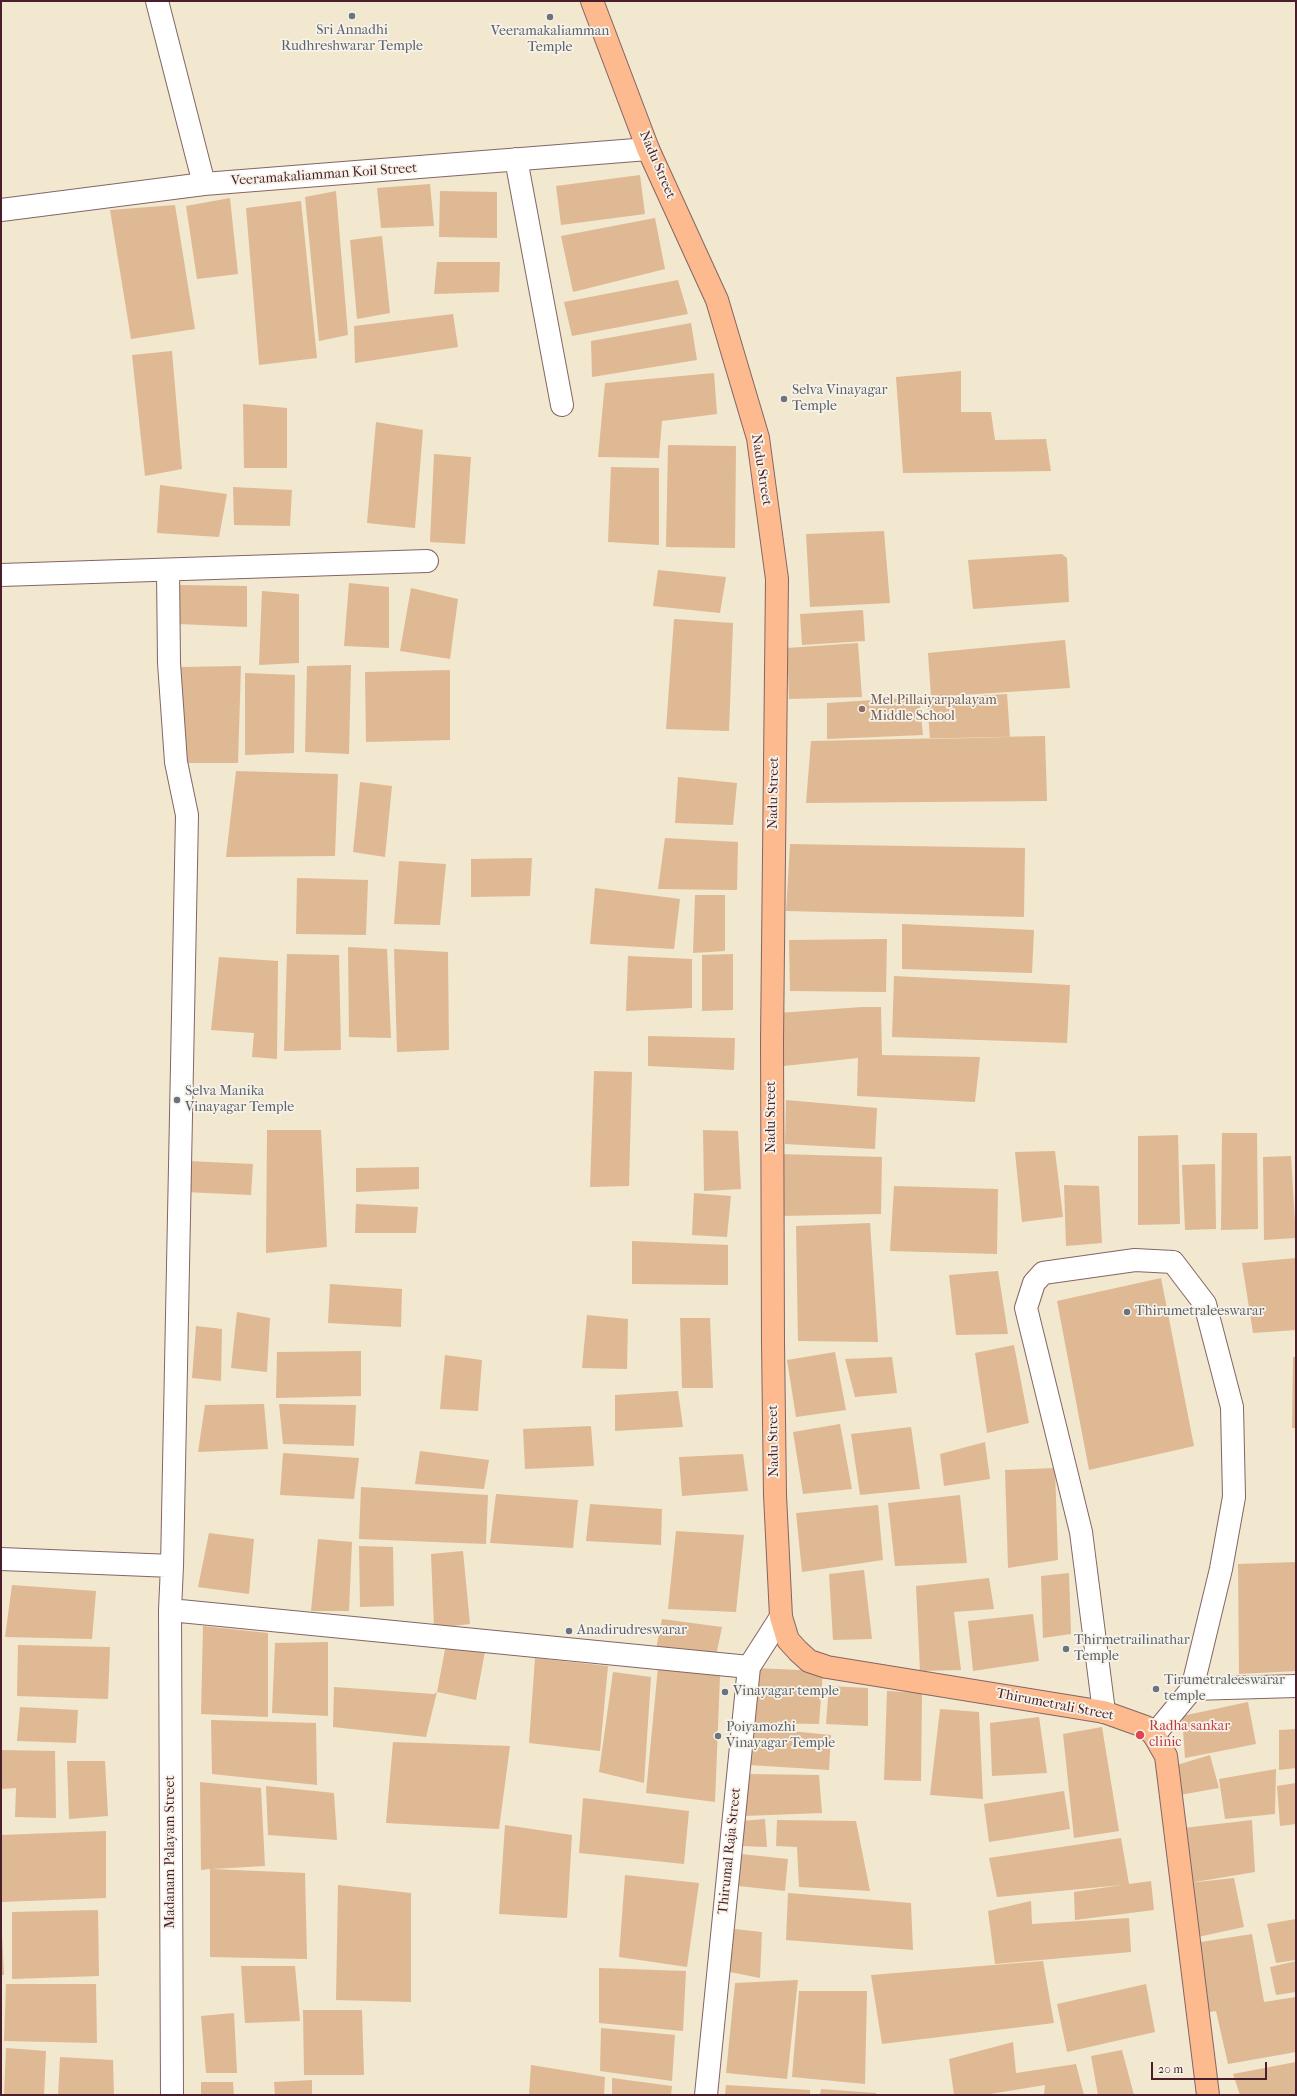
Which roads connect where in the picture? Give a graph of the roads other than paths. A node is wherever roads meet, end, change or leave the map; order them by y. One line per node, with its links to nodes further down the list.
1 (157, 1): 5 (street)
2 (592, 1): 3 (main road, Nadu Street)
3 (648, 149): 4 (street, Veeramakaliamman Koil Street); 14 (main road, Nadu Street)
4 (516, 159): 5 (street, Veeramakaliamman Koil Street); 7 (street)
5 (204, 184): 6 (street, Veeramakaliamman Koil Street)
6 (1, 210)
7 (562, 405)
8 (426, 561): 9 (street)
9 (168, 570): 10 (street); 12 (street, Madanam Palayam Street)
10 (1, 575)
11 (1, 1559): 12 (street)
12 (172, 1566): 13 (street, Madanam Palayam Street)
13 (170, 1610): 15 (street); 20 (street, Madanam Palayam Street)
14 (781, 1617): 15 (street, Thirumal Raja Street); 18 (main road, Thirumetrali Street)
15 (749, 1667): 21 (street, Thirumal Raja Street)
16 (1296, 1686): 17 (street)
17 (1192, 1689): 18 (street); 19 (street)
18 (1104, 1712): 19 (main road, Thirumetrali Street)
19 (1154, 1735): 22 (main road, Thirumetrali Street)
20 (172, 2095)
21 (706, 2095)
22 (1208, 2095)

